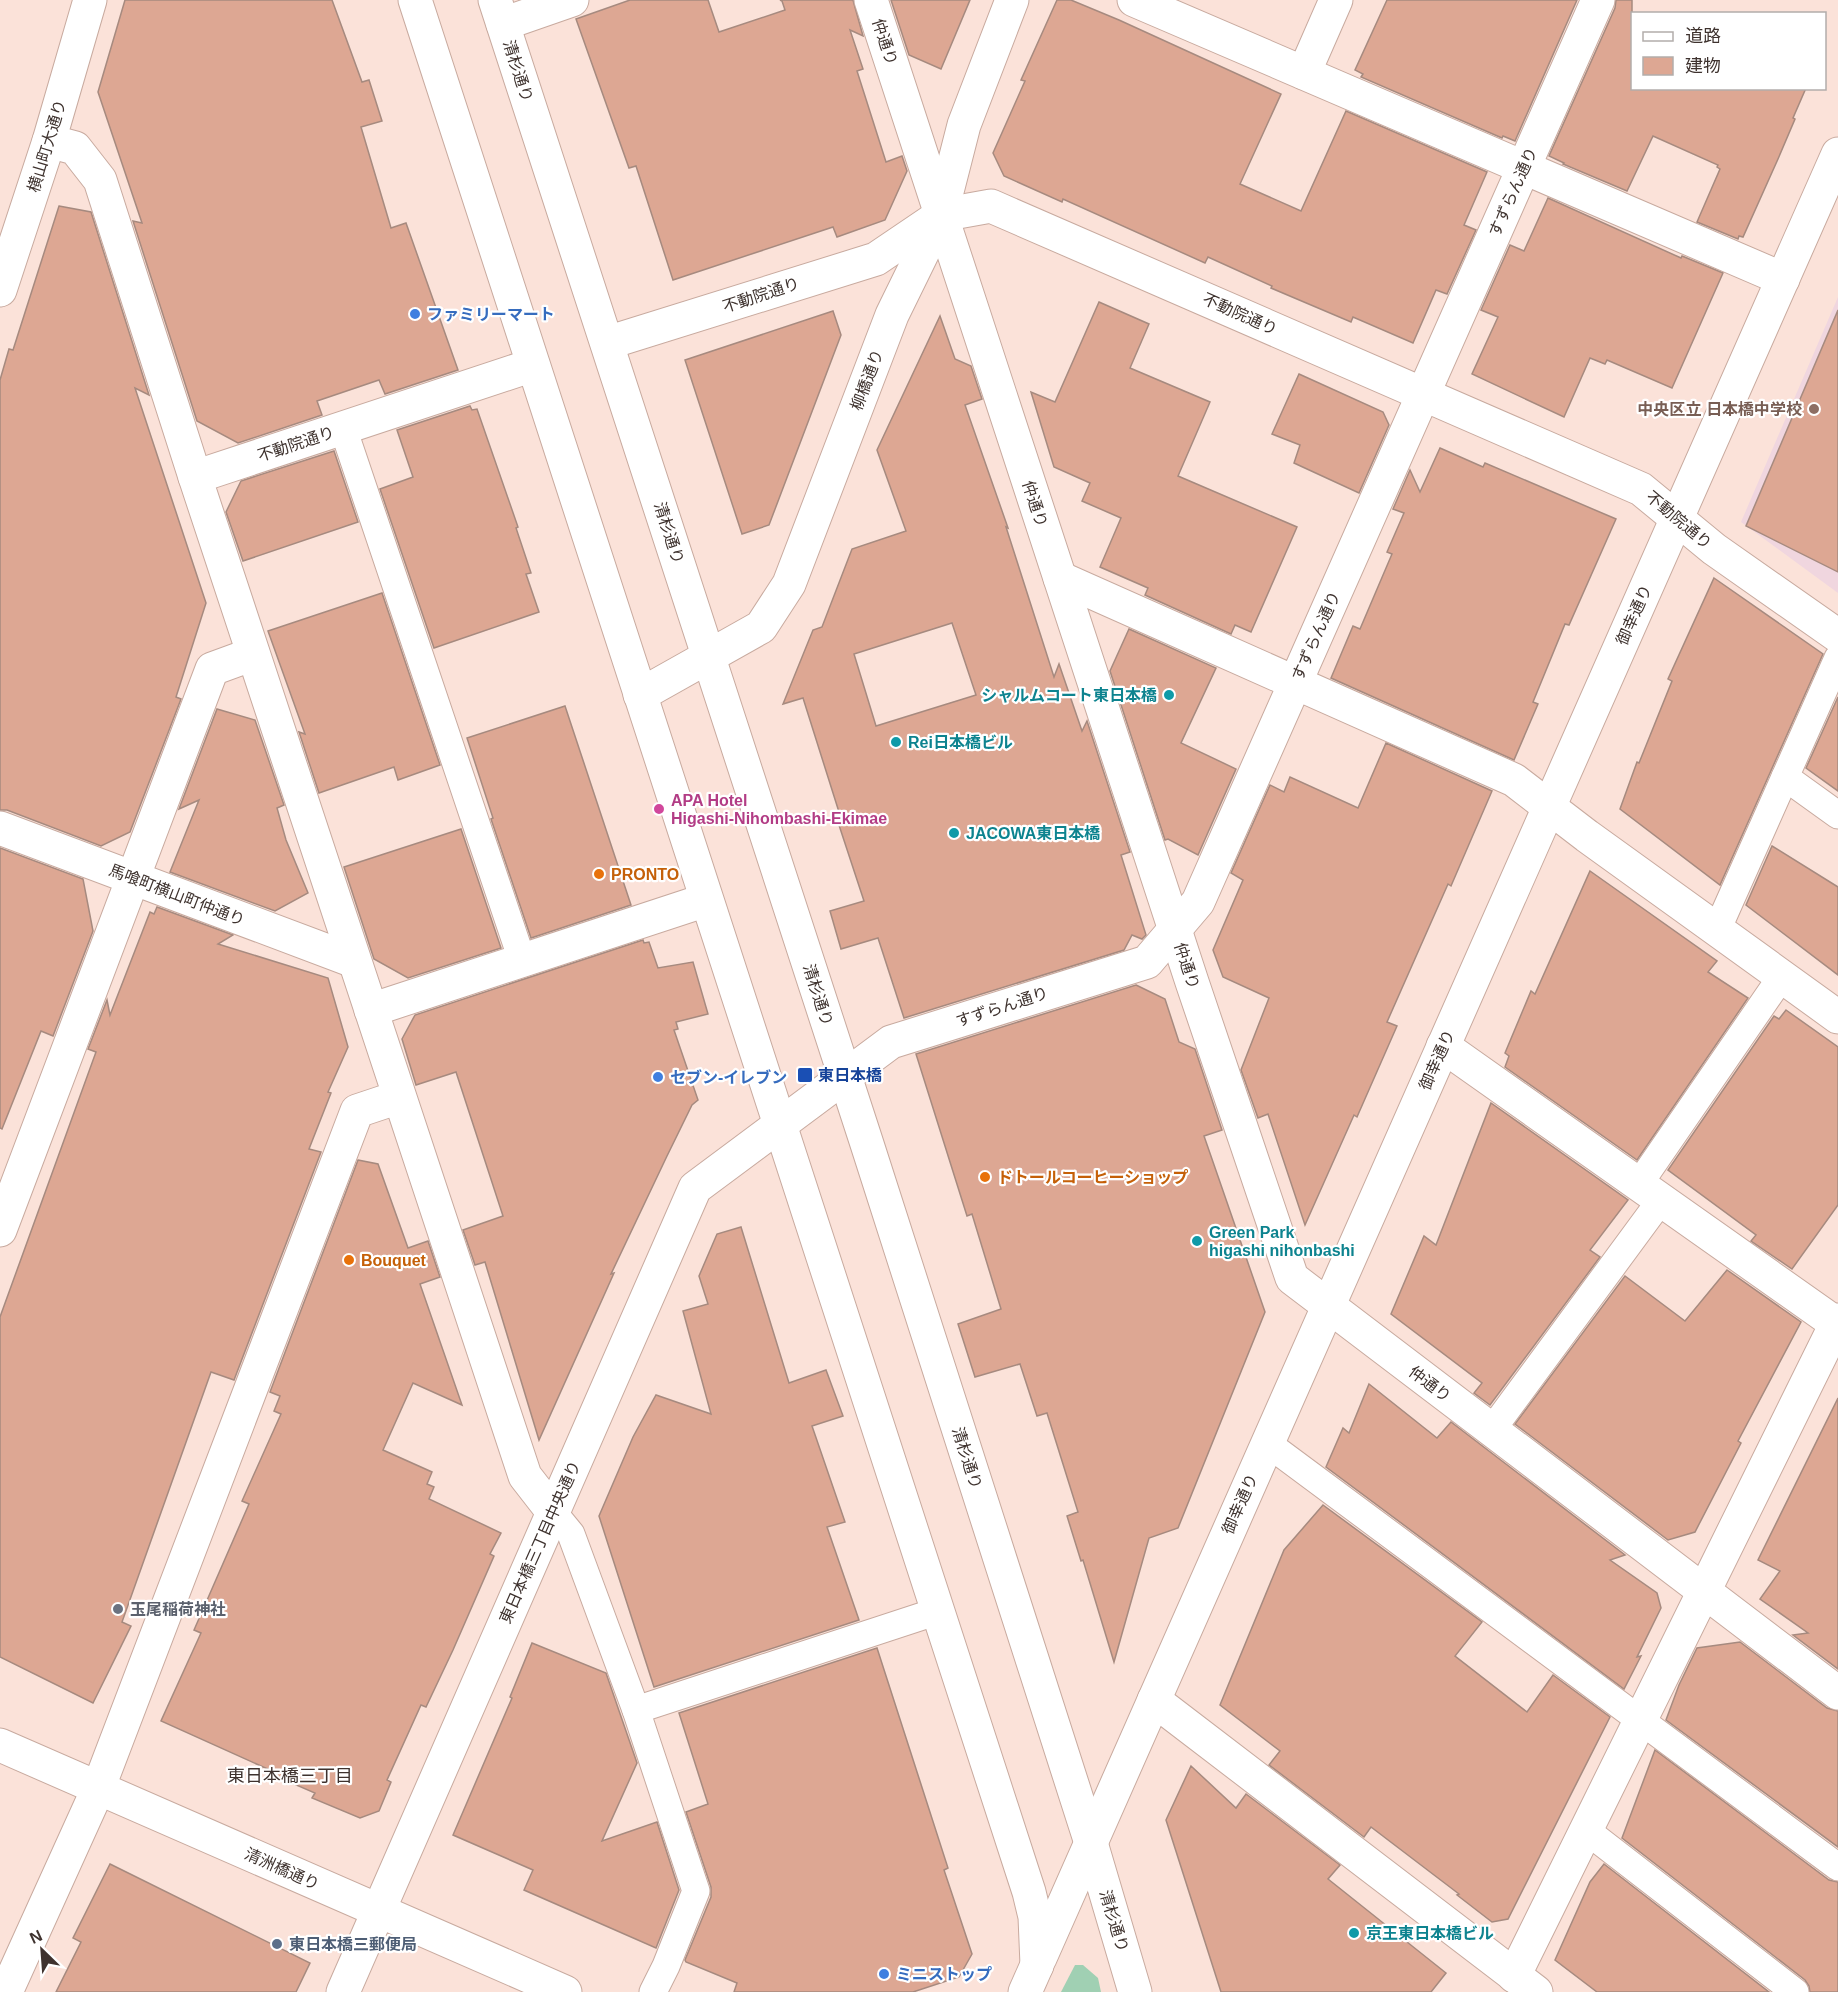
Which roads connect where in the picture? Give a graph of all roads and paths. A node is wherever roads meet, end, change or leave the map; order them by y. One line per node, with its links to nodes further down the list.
1 (90, 0): 11 (street, 横山町大通り)
2 (415, 0): 18 (street)
3 (572, 0): 9 (street)
4 (871, 0): 14 (street, 仲通り)
5 (1012, 0): 14 (street, 柳橋通り)
6 (1134, 0): 10 (street)
7 (1336, 0): 10 (street)
8 (1598, 0): 13 (street, すずらん通り)
9 (499, 12): 17 (street, 清杉通り)
10 (1304, 73): 13 (street)
11 (49, 141): 16 (street, 横山町大通り); 21 (street)
12 (1838, 154): 15 (street, 御幸通り)
13 (1524, 168): 15 (street); 19 (street, すずらん通り)
14 (941, 215): 17 (street, 不動院通り); 19 (street, 不動院通り); 23 (street, 仲通り); 26 (street, 柳橋通り)
15 (1783, 279): 22 (street, 御幸通り)
16 (0, 290)
17 (607, 343): 26 (street, 清杉通り)
18 (534, 364): 20 (street, 不動院通り); 29 (street)
19 (1424, 394): 22 (street, 不動院通り); 28 (street, すずらん通り)
20 (343, 428): 21 (street, 不動院通り); 38 (lane)
21 (195, 477): 25 (street)
22 (1677, 518): 24 (street, 不動院通り); 31 (street, 御幸通り)
23 (1060, 578): 28 (street); 36 (street, 仲通り)
24 (1838, 636)
25 (253, 654): 34 (street); 39 (street)
26 (709, 656): 29 (street, 柳橋通り); 44 (street, 清杉通り)
27 (1838, 658): 30 (lane)
28 (1296, 683): 31 (street); 36 (street, すずらん通り)
29 (640, 694): 35 (street)
30 (1785, 777): 32 (lane); 37 (lane)
31 (1549, 808): 37 (street); 43 (street, 御幸通り)
32 (1838, 815)
33 (0, 828): 34 (street, 馬喰町横山町仲通り)
34 (133, 879): 39 (street, 馬喰町横山町仲通り); 48 (street)
35 (706, 900): 38 (street); 46 (street)
36 (1175, 930): 44 (street, すずらん通り); 49 (street, 仲通り)
37 (1718, 930): 40 (street)
38 (522, 960): 41 (street)
39 (354, 961): 41 (street)
40 (1782, 976): 42 (street); 47 (lane)
41 (371, 1010): 45 (street)
42 (1838, 1017)
43 (1443, 1046): 47 (street); 49 (street, 御幸通り)
44 (845, 1077): 46 (street, すずらん通り); 63 (street, 清杉通り)
45 (399, 1097): 53 (street); 61 (street)
46 (780, 1126): 53 (street, 東日本橋三丁目中央通り); 55 (street)
47 (1650, 1192): 50 (street); 51 (lane)
48 (0, 1230)
49 (1328, 1306): 51 (street, 仲通り); 52 (street, 御幸通り)
50 (1837, 1323): 54 (street)
51 (1491, 1431): 54 (street, 仲通り)
52 (1267, 1443): 57 (street, 御幸通り); 59 (lane)
53 (553, 1512): 58 (lane); 65 (street, 東日本橋三丁目中央通り)
54 (1704, 1592): 56 (street, 仲通り); 59 (street)
55 (938, 1611): 58 (lane); 66 (street)
56 (1838, 1694)
57 (1154, 1700): 63 (street, 御幸通り); 67 (street)
58 (636, 1710): 71 (lane)
59 (1640, 1720): 62 (street); 64 (lane)
60 (0, 1745): 61 (street, 清洲橋通り)
61 (99, 1789): 65 (street, 清洲橋通り); 68 (street)
62 (1587, 1831): 67 (street); 73 (lane)
63 (1091, 1843): 66 (street, 御幸通り); 72 (street, 清杉通り)
64 (1838, 1867)
65 (379, 1912): 69 (street, 東日本橋三丁目中央通り); 70 (street, 清洲橋通り)
66 (1031, 1979)
67 (1525, 1984)
68 (6, 1992)
69 (343, 1992)
70 (566, 1992)
71 (653, 1992)
72 (1136, 1992)
73 (1795, 1992)

